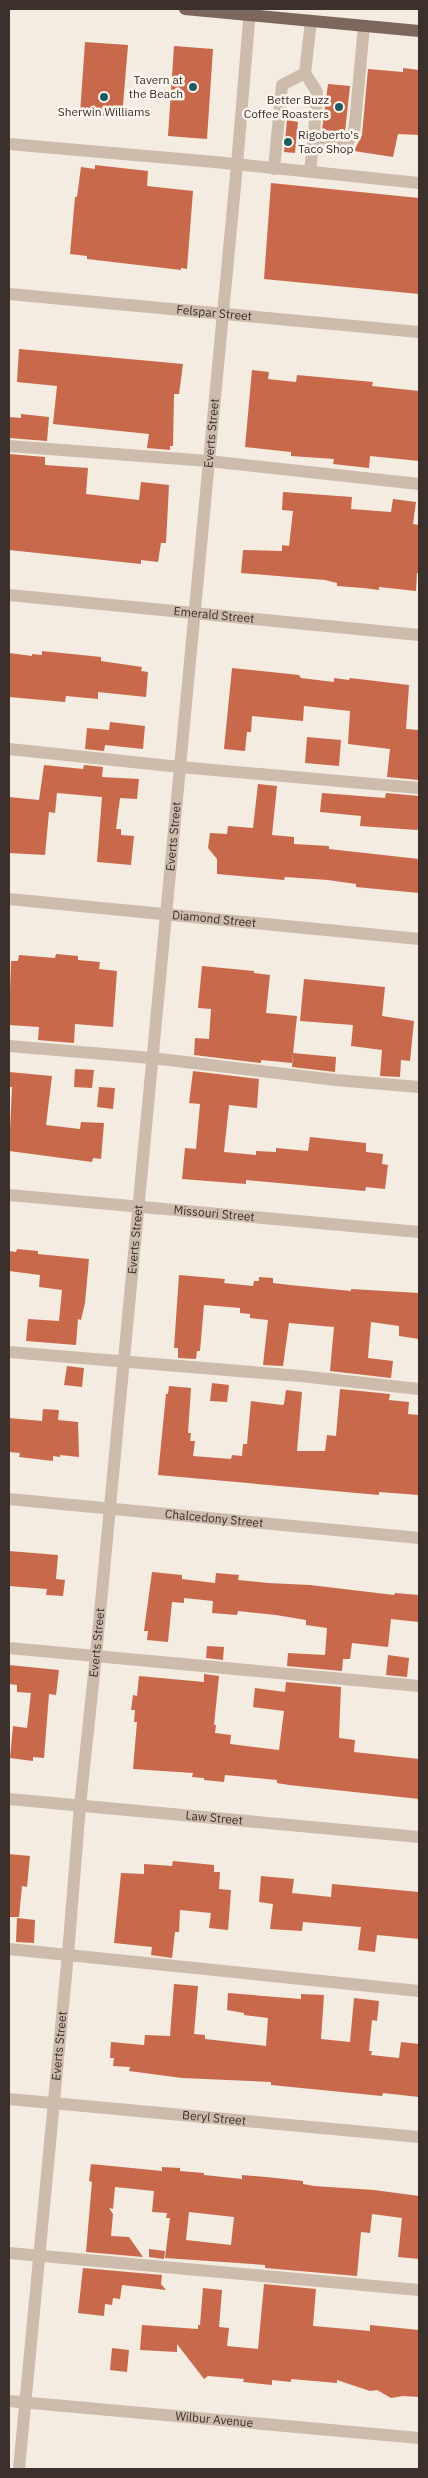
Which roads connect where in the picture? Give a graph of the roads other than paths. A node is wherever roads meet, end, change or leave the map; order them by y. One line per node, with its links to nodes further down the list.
1 (185, 9): 2 (main road)
2 (249, 12): 3 (main road); 9 (street, Everts Street)
3 (311, 21): 4 (main road); 6 (street)
4 (364, 26): 5 (main road); 7 (street)
5 (419, 31)
6 (305, 73): 7 (street); 10 (street)
7 (314, 134): 11 (street)
8 (9, 144): 9 (street)
9 (237, 165): 10 (street); 14 (street, Everts Street)
10 (274, 169): 11 (street)
11 (310, 172): 12 (street)
12 (419, 183)
13 (9, 294): 14 (street, Felspar Street)
14 (221, 313): 15 (street, Felspar Street); 17 (street, Everts Street)
15 (419, 332)
16 (9, 446): 17 (street)
17 (208, 461): 18 (street); 20 (street, Everts Street)
18 (419, 484)
19 (9, 595): 20 (street, Emerald Street)
20 (194, 613): 21 (street, Emerald Street); 23 (street, Everts Street)
21 (419, 635)
22 (9, 749): 23 (street)
23 (180, 767): 24 (street); 26 (street, Everts Street)
24 (419, 788)
25 (9, 899): 26 (street, Diamond Street)
26 (165, 914): 27 (street, Diamond Street); 29 (street, Everts Street)
27 (419, 938)
28 (9, 1046): 29 (street)
29 (152, 1058): 30 (street); 32 (street, Everts Street)
30 (419, 1087)
31 (9, 1195): 32 (street, Missouri Street)
32 (138, 1207): 33 (street, Missouri Street); 35 (street, Everts Street)
33 (419, 1232)
34 (9, 1352): 35 (street)
35 (123, 1362): 36 (street); 38 (street, Everts Street)
36 (419, 1389)
37 (9, 1499): 38 (street, Chalcedony Street)
38 (109, 1509): 39 (street, Chalcedony Street); 41 (street, Everts Street)
39 (419, 1538)
40 (9, 1648): 41 (street)
41 (96, 1655): 42 (street); 44 (street, Everts Street)
42 (419, 1686)
43 (9, 1799): 44 (street, Law Street)
44 (80, 1806): 45 (street, Law Street); 47 (street, Everts Street)
45 (419, 1837)
46 (9, 1949): 47 (street)
47 (68, 1954): 48 (street); 50 (street, Everts Street)
48 (419, 1991)
49 (9, 2099): 50 (street, Beryl Street)
50 (53, 2103): 51 (street, Beryl Street); 53 (street, Everts Street)
51 (419, 2137)
52 (9, 2253): 53 (street)
53 (40, 2256): 54 (street); 56 (street, Everts Street)
54 (419, 2290)
55 (9, 2401): 56 (street, Wilbur Avenue)
56 (25, 2402): 57 (street, Wilbur Avenue); 58 (street, Everts Street)
57 (419, 2438)
58 (19, 2469)

